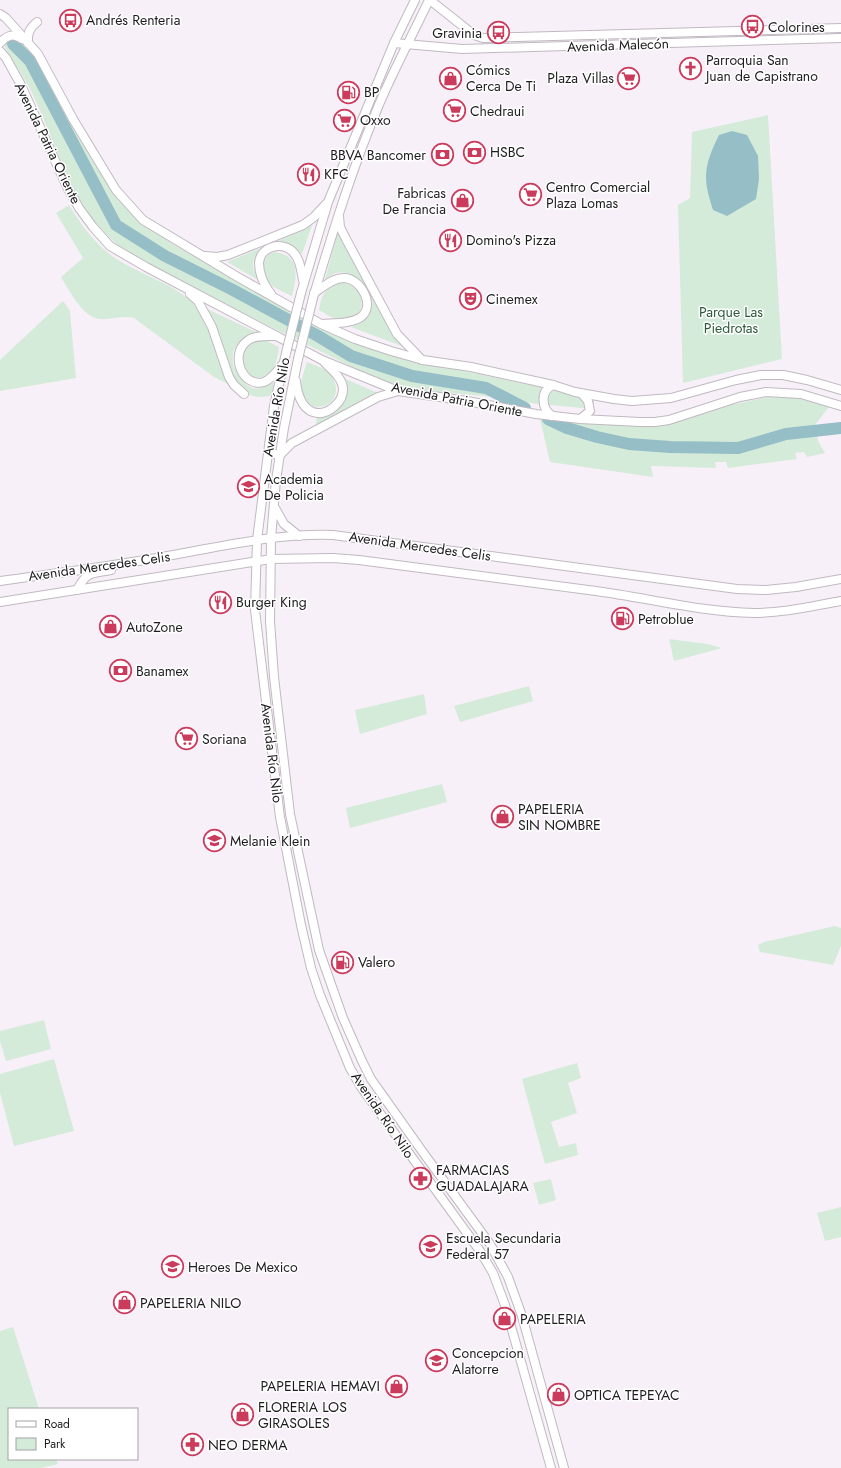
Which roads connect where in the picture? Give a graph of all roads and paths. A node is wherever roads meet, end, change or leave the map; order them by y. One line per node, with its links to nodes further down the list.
1 (415, 0): 9 (main road, Avenida Río Nilo)
2 (430, 0): 5 (main road, Avenida Malecón); 10 (main road, Avenida Río Nilo)
3 (0, 14): 8 (main road)
4 (38, 22): 8 (main road)
5 (841, 28)
6 (841, 38): 10 (main road, Avenida Malecón)
7 (0, 43): 8 (main road)
8 (28, 43): 14 (main road)
9 (394, 43): 10 (main road, Avenida Malecón); 12 (main road, Avenida Río Nilo)
10 (408, 44): 13 (main road, Avenida Río Nilo)
11 (0, 51): 16 (main road, Avenida Patria Oriente)
12 (328, 202): 14 (main road); 15 (main road, Avenida Río Nilo)
13 (338, 214): 17 (main road, Avenida Río Nilo); 22 (main road)
14 (203, 256): 18 (main road)
15 (303, 281): 18 (main road); 23 (main road, Avenida Río Nilo, bridge)
16 (180, 285): 20 (main road, Avenida Patria Oriente); 28 (main road)
17 (313, 295): 19 (main road); 24 (main road, Avenida Río Nilo, bridge)
18 (274, 298): 19 (main road)
19 (321, 324): 22 (main road)
20 (276, 336): 21 (main road, Avenida Patria Oriente); 23 (main road)
21 (322, 360): 24 (main road); 27 (main road, Avenida Patria Oriente)
22 (423, 360): 25 (main road)
23 (283, 365): 33 (main road, Avenida Río Nilo)
24 (296, 371): 34 (main road, Avenida Río Nilo)
25 (553, 386): 29 (main road); 31 (main road)
26 (841, 390): 29 (main road)
27 (398, 391): 31 (main road, Avenida Patria Oriente); 34 (main road)
28 (244, 394)
29 (582, 394): 32 (main road)
30 (841, 406): 32 (main road, Avenida Patria Oriente)
31 (552, 416): 32 (main road, Avenida Patria Oriente)
32 (580, 419)
33 (268, 453): 34 (main road); 38 (main road, Avenida Río Nilo)
34 (280, 455): 35 (main road, Avenida Río Nilo)
35 (274, 507): 36 (main road); 37 (main road, Avenida Río Nilo)
36 (299, 536): 37 (main road, Avenida Mercedes Celis); 42 (main road, Avenida Mercedes Celis)
37 (271, 538): 38 (main road, Avenida Mercedes Celis); 40 (main road, Avenida Río Nilo)
38 (257, 540): 39 (main road, Avenida Mercedes Celis); 41 (main road, Avenida Río Nilo)
39 (150, 560): 43 (main road, Avenida Mercedes Celis); 44 (main road)
40 (271, 560): 41 (main road, Avenida Mercedes Celis); 45 (main road, Avenida Mercedes Celis); 48 (main road, Avenida Río Nilo)
41 (257, 562): 44 (main road, Avenida Mercedes Celis); 47 (main road, Avenida Río Nilo)
42 (841, 579)
43 (0, 581)
44 (76, 590): 46 (main road, Avenida Mercedes Celis)
45 (841, 601)
46 (0, 602)
47 (551, 1468)
48 (564, 1468)

